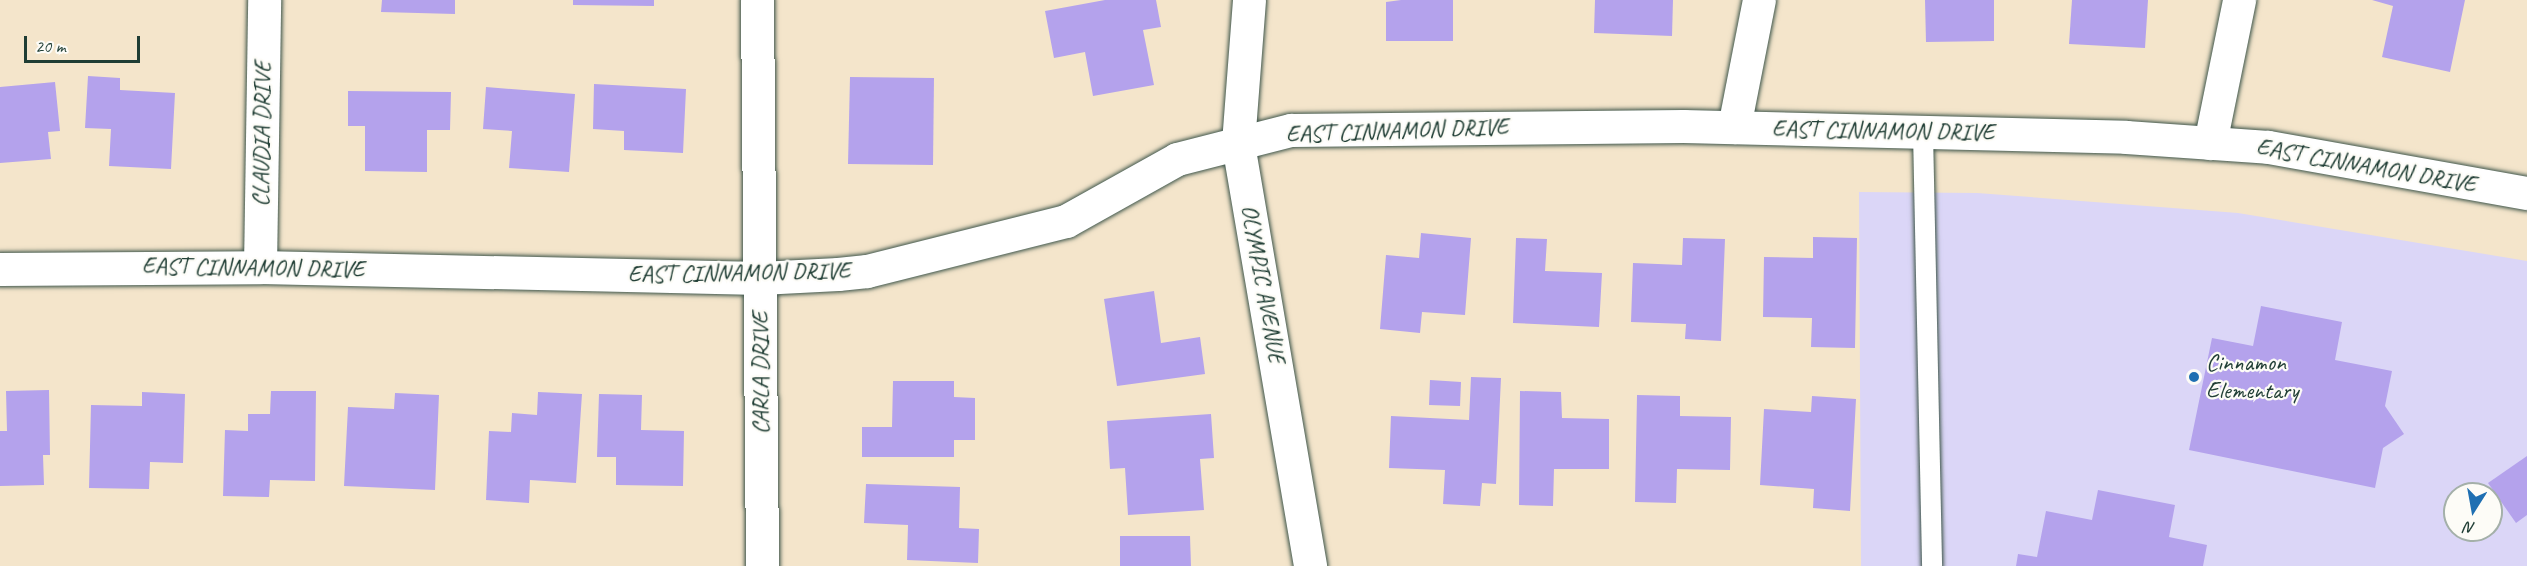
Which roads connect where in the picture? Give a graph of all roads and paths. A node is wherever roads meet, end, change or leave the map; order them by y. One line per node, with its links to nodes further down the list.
1 (264, 0): 11 (street, CLAUDIA DRIVE)
2 (757, 0): 13 (street, CARLA DRIVE)
3 (1249, 0): 9 (street, OLYMPIC AVENUE)
4 (1759, 0): 6 (street)
5 (2239, 0): 8 (street)
6 (1734, 127): 7 (street, EAST CINNAMON DRIVE); 9 (street, EAST CINNAMON DRIVE)
7 (1923, 132): 8 (street, EAST CINNAMON DRIVE); 16 (lane)
8 (2210, 143): 10 (street, EAST CINNAMON DRIVE)
9 (1238, 144): 13 (street, EAST CINNAMON DRIVE); 15 (street, OLYMPIC AVENUE)
10 (2527, 193)
11 (260, 267): 12 (street, EAST CINNAMON DRIVE); 13 (street, EAST CINNAMON DRIVE)
12 (0, 269)
13 (760, 278): 14 (street, CARLA DRIVE)
14 (762, 566)
15 (1310, 566)
16 (1932, 566)

